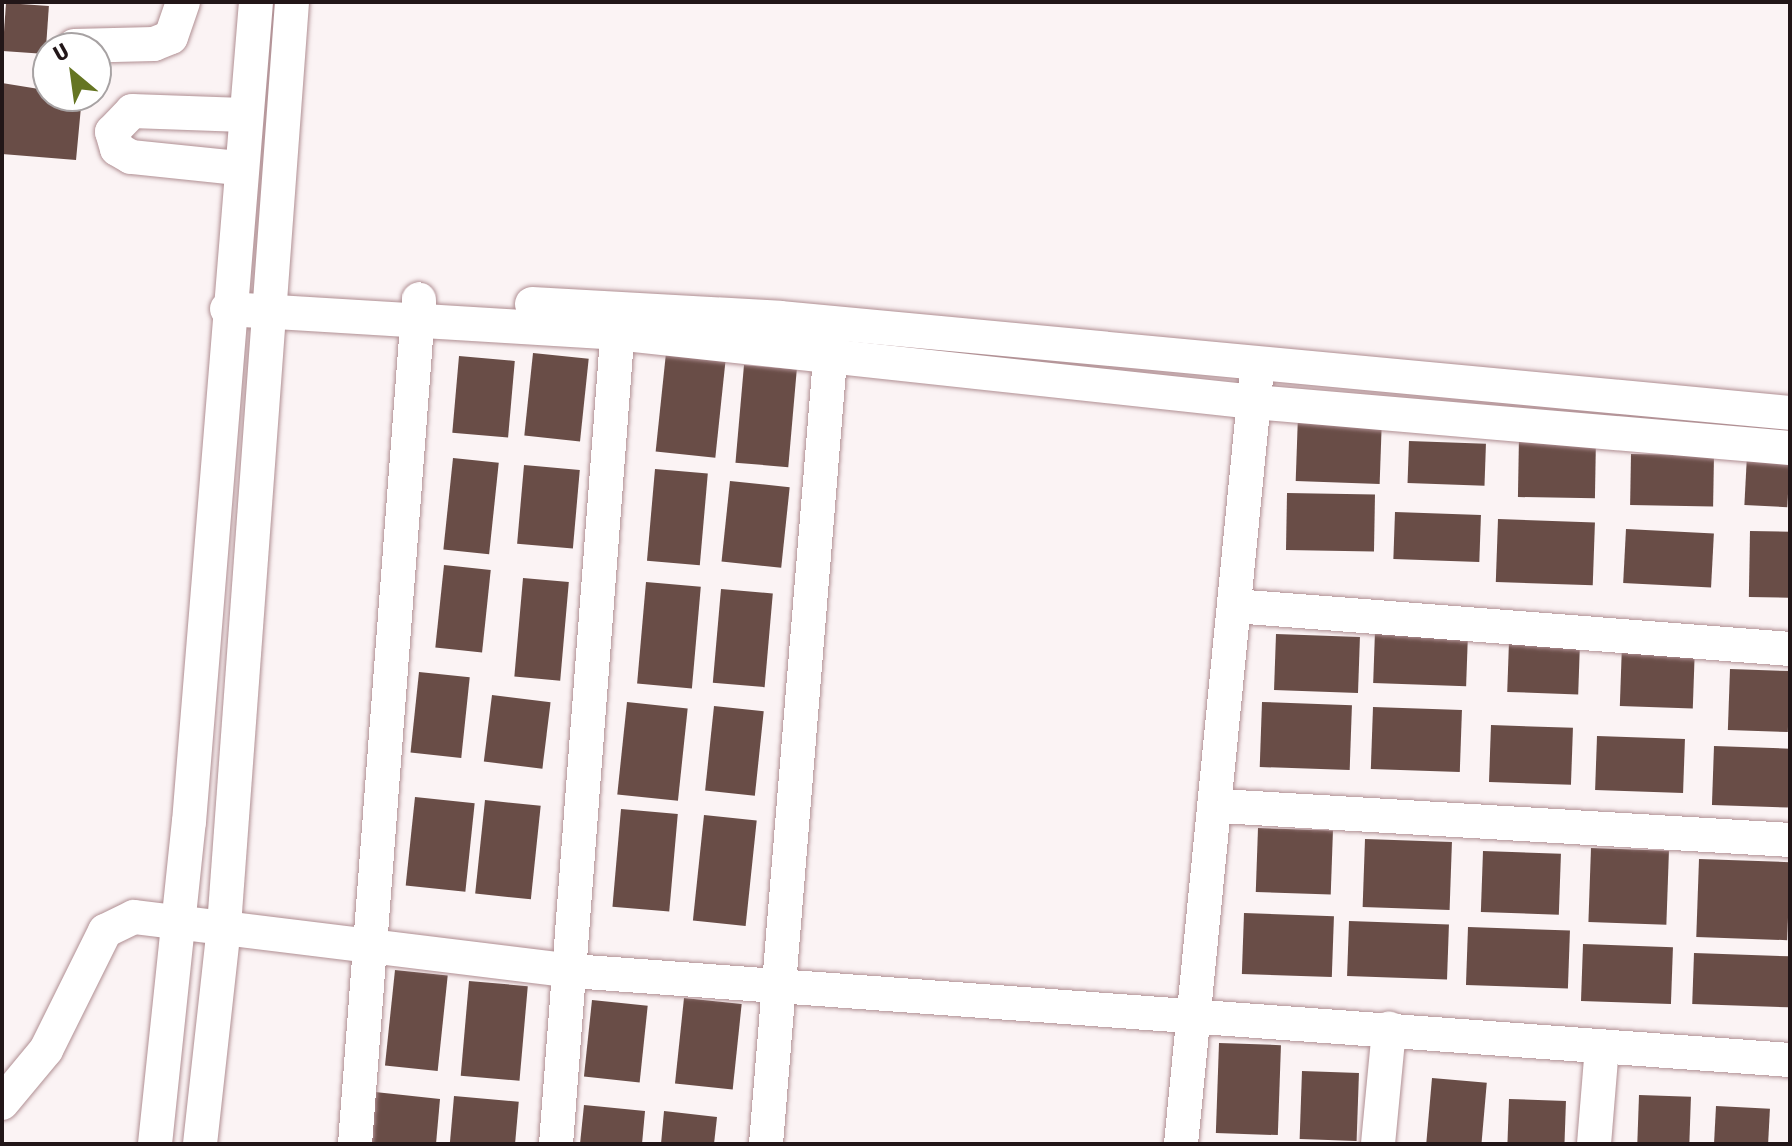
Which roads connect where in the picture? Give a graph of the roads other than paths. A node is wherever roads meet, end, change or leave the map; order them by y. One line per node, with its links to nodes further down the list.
1 (183, 2): 4 (street)
2 (256, 2): 5 (street)
3 (292, 2): 8 (street)
4 (112, 45)
5 (244, 115): 6 (street); 6 (street)
6 (238, 168): 7 (street)
7 (227, 299): 8 (street); 20 (street)
8 (266, 299): 9 (street); 21 (street)
9 (418, 309): 10 (street); 22 (street)
10 (618, 321): 11 (street); 23 (street)
11 (831, 341): 12 (street); 13 (street); 24 (street)
12 (1258, 363): 13 (street); 14 (street)
13 (1254, 402): 15 (street); 16 (street)
14 (1790, 413)
15 (1790, 448)
16 (1234, 606): 17 (street); 18 (street)
17 (1790, 649)
18 (1220, 806): 19 (street); 25 (street)
19 (1790, 840)
20 (176, 919): 21 (street); 29 (street); 30 (street)
21 (224, 926): 22 (street); 31 (street)
22 (369, 946): 23 (street); 32 (street)
23 (572, 971): 24 (street); 33 (street)
24 (782, 986): 25 (street); 34 (street)
25 (1194, 1018): 26 (street); 35 (street)
26 (1389, 1029): 27 (street); 36 (street)
27 (1602, 1047): 28 (street); 37 (street)
28 (1790, 1060)
29 (2, 1103)
30 (155, 1144)
31 (200, 1144)
32 (355, 1144)
33 (556, 1144)
34 (766, 1144)
35 (1181, 1144)
36 (1378, 1144)
37 (1594, 1144)

